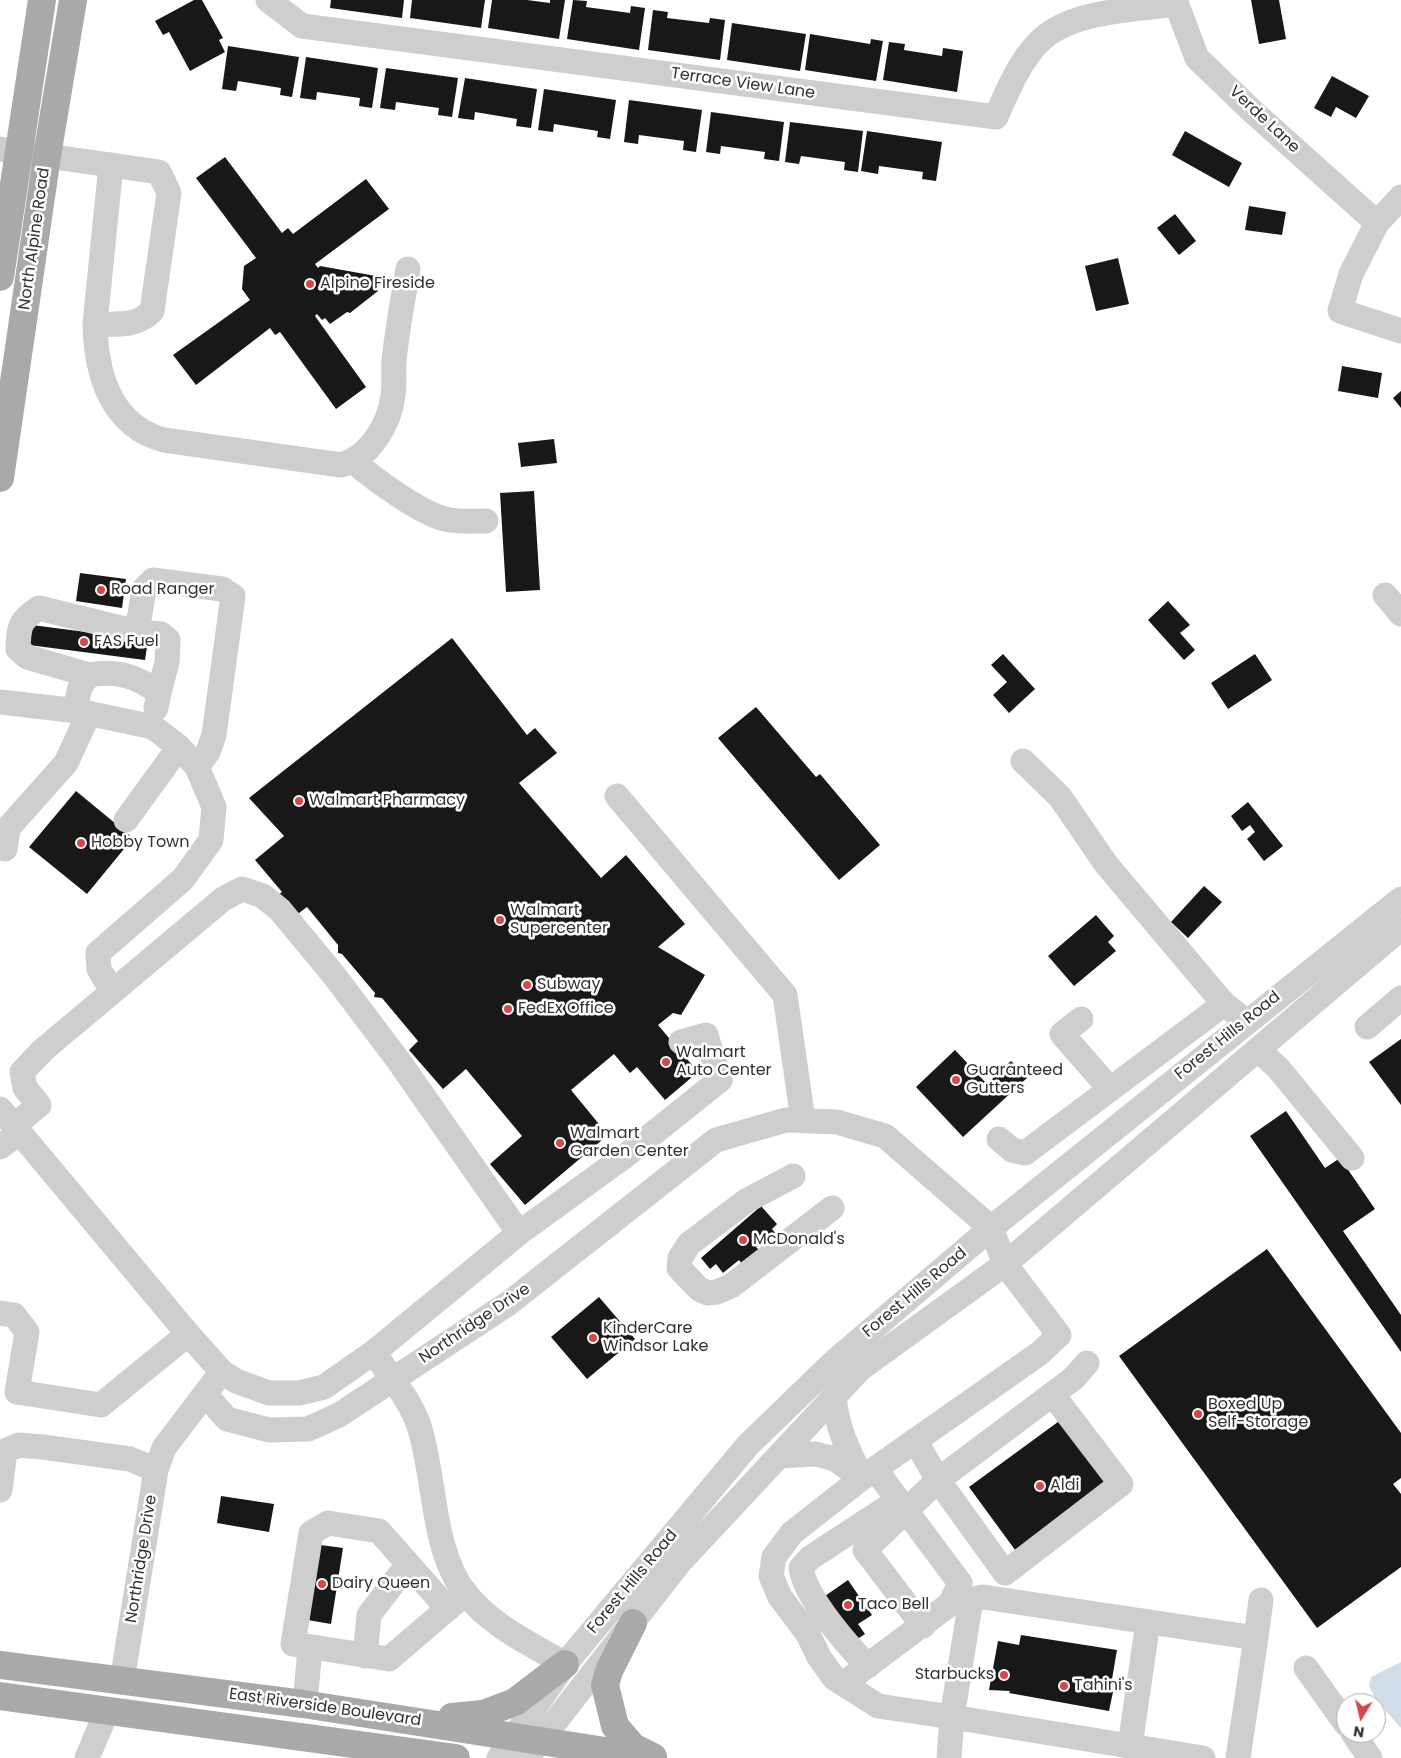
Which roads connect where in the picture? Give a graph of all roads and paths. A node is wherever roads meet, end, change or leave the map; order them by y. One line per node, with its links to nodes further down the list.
1 (42, 0): 5 (main road, North Alpine Road)
2 (73, 0): 6 (main road, North Alpine Road)
3 (268, 0): 4 (street, Terrace View Lane)
4 (1176, 2): 9 (street, Verde Lane)
5 (9, 151): 6 (street); 11 (main road, North Alpine Road)
6 (47, 156): 7 (street); 15 (main road, North Alpine Road)
7 (111, 165): 12 (street); 12 (street)
8 (1401, 197): 9 (street)
9 (1377, 223): 13 (street)
10 (408, 269): 14 (street)
11 (0, 277)
12 (95, 324): 14 (street)
13 (1401, 331)
14 (354, 462): 16 (street)
15 (0, 478)
16 (486, 521)
17 (1385, 595): 18 (street)
18 (1401, 614)
19 (137, 632): 20 (street); 21 (street); 27 (street)
20 (89, 675): 21 (street); 23 (street)
21 (159, 693): 24 (street)
22 (0, 702): 23 (street)
23 (82, 712): 24 (street); 30 (street)
24 (153, 727): 25 (street)
25 (179, 747): 27 (street); 29 (street)
26 (1024, 762): 35 (street)
27 (197, 767): 33 (street)
28 (617, 796): 42 (street)
29 (126, 820)
30 (5, 849)
31 (1401, 899): 37 (street, Forest Hills Road)
32 (1401, 928): 40 (street, Forest Hills Road)
33 (112, 992): 43 (street); 49 (street)
34 (1401, 998): 38 (street)
35 (1224, 1004): 37 (street); 41 (street)
36 (1081, 1019): 41 (street)
37 (1247, 1022): 48 (street, Forest Hills Road)
38 (1367, 1027)
39 (681, 1042): 49 (street)
40 (1258, 1050): 45 (street); 50 (street, Forest Hills Road)
41 (1110, 1090): 44 (street)
42 (803, 1120): 48 (street, Northridge Drive); 56 (street, Northridge Drive)
43 (8, 1129): 52 (street)
44 (998, 1139)
45 (1352, 1158)
46 (793, 1176): 47 (street)
47 (832, 1208)
48 (991, 1228): 50 (street); 77 (street, Forest Hills Road)
49 (519, 1233): 53 (street)
50 (1004, 1264): 59 (street, Forest Hills Road); 60 (street)
51 (0, 1313): 52 (street)
52 (188, 1334): 55 (street)
53 (374, 1352): 55 (street); 56 (street)
54 (1087, 1363): 58 (street)
55 (222, 1372): 57 (street)
56 (392, 1380): 57 (street, Northridge Drive); 70 (street)
57 (205, 1394): 63 (street, Northridge Drive)
58 (1052, 1394): 65 (street); 65 (street)
59 (834, 1397): 62 (street, Forest Hills Road); 64 (street)
60 (915, 1440): 64 (street); 65 (street)
61 (3, 1452): 63 (street); 66 (street)
62 (779, 1456): 64 (street); 72 (street, Forest Hills Road)
63 (156, 1470): 81 (street, Northridge Drive)
64 (868, 1474): 67 (street); 82 (street)
65 (938, 1480): 67 (street)
66 (0, 1490)
67 (900, 1506): 73 (street); 73 (street); 79 (street)
68 (408, 1564): 70 (street); 75 (street); 76 (street)
69 (1261, 1600): 74 (street)
70 (457, 1601): 76 (street); 77 (street)
71 (1148, 1622): 74 (street); 88 (street); 91 (street)
72 (633, 1623): 90 (street, Forest Hills Road); 98 (main road)
73 (923, 1626): 79 (street)
74 (1256, 1638): 101 (street)
75 (310, 1648): 76 (street); 84 (street)
76 (365, 1656)
77 (565, 1664): 87 (main road); 90 (street, Forest Hills Road)
78 (0, 1665): 81 (main road, East Riverside Boulevard)
79 (868, 1666): 82 (street)
80 (1306, 1668): 85 (street)
81 (122, 1681): 84 (main road, East Riverside Boulevard)
82 (843, 1684): 88 (street)
83 (0, 1696): 86 (main road, East Riverside Boulevard)
84 (305, 1704): 87 (main road, East Riverside Boulevard)
85 (1336, 1710)
86 (107, 1711): 92 (main road, East Riverside Boulevard); 93 (street)
87 (386, 1716): 90 (main road, East Riverside Boulevard)
88 (952, 1717): 91 (street); 99 (street)
89 (1360, 1743): 102 (street)
90 (529, 1745): 96 (street, Forest Hills Road); 97 (main road, East Riverside Boulevard)
91 (1130, 1746): 100 (street)
92 (390, 1749): 94 (main road); 95 (main road, East Riverside Boulevard)
93 (88, 1755)
94 (424, 1758)
95 (456, 1758)
96 (499, 1758)
97 (650, 1758)
98 (654, 1758)
99 (949, 1758)
100 (1203, 1758)
101 (1238, 1758)
102 (1370, 1758)

